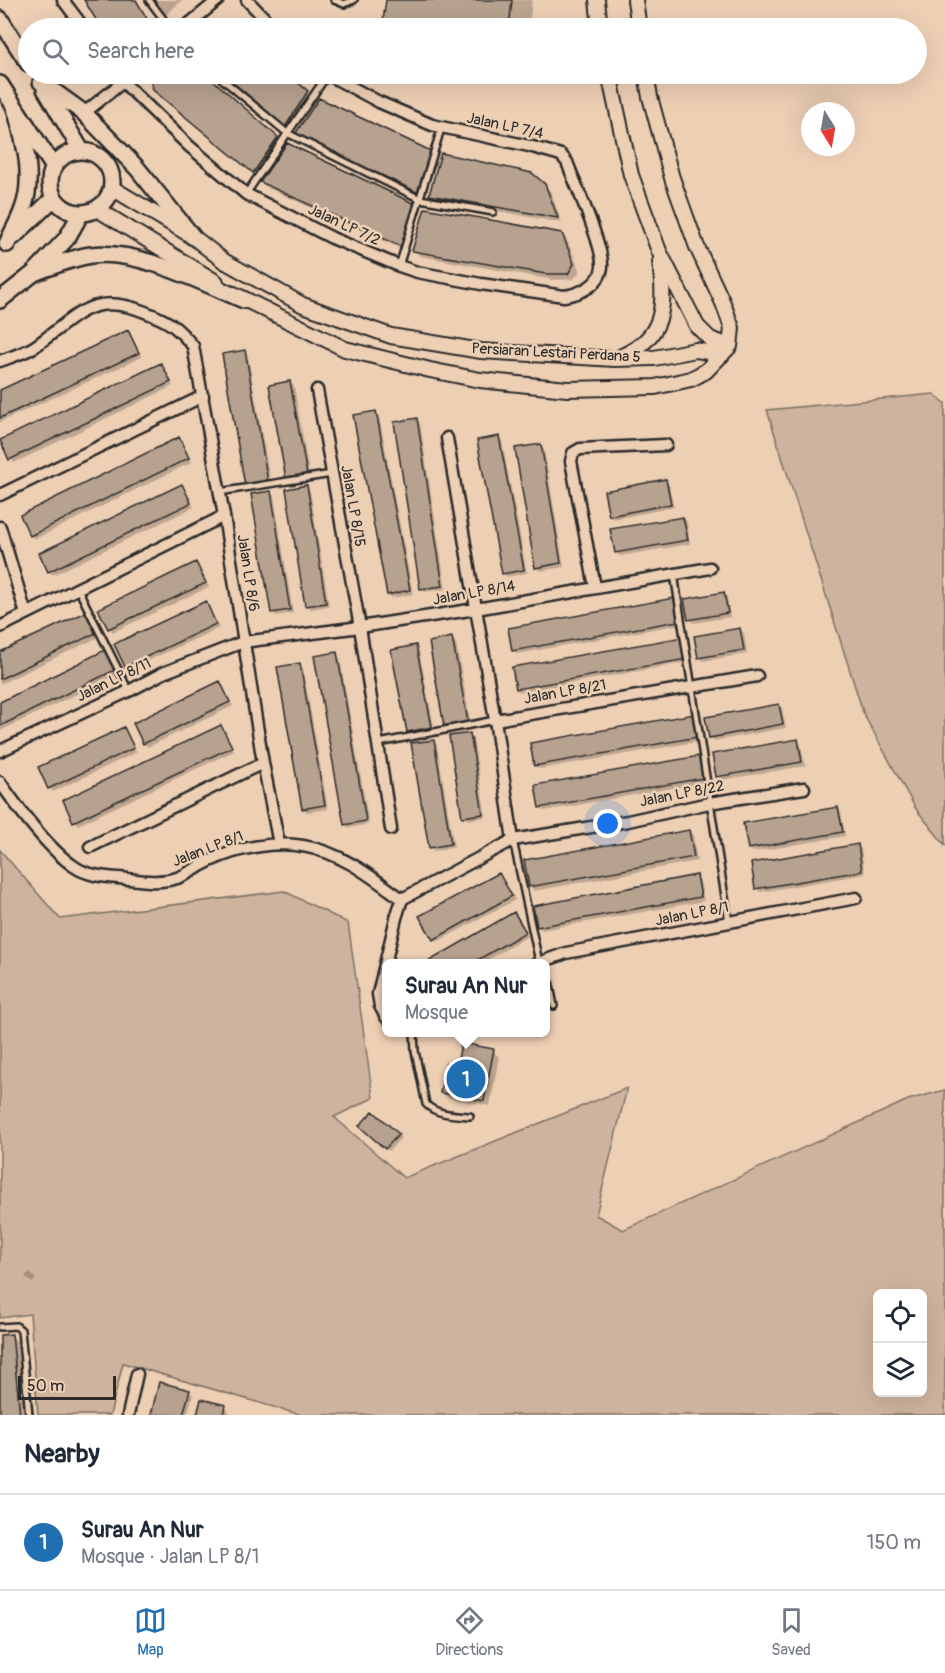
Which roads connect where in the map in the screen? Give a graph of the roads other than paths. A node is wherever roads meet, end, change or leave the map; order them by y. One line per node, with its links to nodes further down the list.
1 (63, 0): 9 (street)
2 (149, 0): 10 (lane)
3 (218, 0): 11 (street)
4 (247, 0): 12 (street)
5 (334, 0): 6 (lane)
6 (354, 0)
7 (597, 0): 13 (street)
8 (635, 0): 14 (street)
9 (76, 18)
10 (162, 18)
11 (196, 18)
12 (264, 18)
13 (599, 18)
14 (638, 18)
15 (0, 19): 16 (main road)
16 (18, 47)
17 (0, 84): 27 (main road)
18 (42, 84): 31 (main road)
19 (46, 84): 28 (main road)
20 (114, 84): 28 (street)
21 (126, 84): 34 (street, Jalan LP 7/2)
22 (228, 84): 30 (lane)
23 (320, 84): 30 (lane)
24 (346, 84): 29 (street, Jalan LP 7/4)
25 (611, 84): 42 (street)
26 (648, 84): 48 (street)
27 (15, 108): 32 (main road); 41 (main road)
28 (84, 113): 40 (main road)
29 (441, 129): 36 (lane); 45 (street, Jalan LP 7/4)
30 (288, 133): 34 (lane); 36 (lane)
31 (81, 150): 32 (main road); 33 (main road)
32 (53, 166): 35 (main road)
33 (112, 188): 37 (main road); 40 (street, Persiaran Lestari Perdana 5)
34 (246, 194): 43 (street, Jalan LP 7/2)
35 (54, 198): 39 (main road); 41 (main road)
36 (420, 199): 38 (lane); 43 (lane)
37 (97, 209): 39 (main road); 47 (street, Persiaran Lestari Perdana 5)
38 (493, 212)
39 (81, 213): 44 (main road)
40 (192, 236): 49 (street, Persiaran Lestari Perdana 5)
41 (3, 246)
42 (659, 251): 48 (street); 49 (street)
43 (399, 266): 45 (street, Jalan LP 7/2)
44 (34, 273): 46 (main road); 47 (main road)
45 (600, 275)
46 (0, 300)
47 (244, 300): 48 (street, Persiaran Lestari Perdana 5)
48 (726, 350): 49 (street, Persiaran Lestari Perdana 5)
49 (615, 359)
50 (0, 361): 52 (street)
51 (317, 390): 55 (street, Jalan LP 8/15)
52 (203, 396): 56 (street); 57 (street)
53 (447, 438): 64 (street)
54 (666, 444): 62 (street)
55 (332, 474): 56 (lane); 67 (street, Jalan LP 8/15)
56 (219, 492): 58 (street)
57 (0, 495)
58 (224, 516): 63 (street, Jalan LP 8/6); 68 (street, Jalan LP 8/6)
59 (0, 527): 65 (street)
60 (710, 568): 61 (street, Jalan LP 8/14)
61 (674, 574): 62 (street, Jalan LP 8/14); 70 (lane)
62 (595, 587): 64 (street, Jalan LP 8/14)
63 (78, 589): 65 (street, Jalan LP 8/6); 71 (lane)
64 (476, 609): 67 (street, Jalan LP 8/14); 72 (street)
65 (26, 614): 66 (street, Jalan LP 8/6)
66 (0, 627)
67 (360, 627): 68 (street, Jalan LP 8/14); 73 (street, Jalan LP 8/15)
68 (243, 642): 71 (street, Jalan LP 8/11); 75 (street, Jalan LP 8/6)
69 (757, 676): 70 (street, Jalan LP 8/21)
70 (693, 685): 72 (street, Jalan LP 8/21); 78 (lane)
71 (129, 691): 74 (street, Jalan LP 8/11)
72 (495, 720): 73 (lane, Jalan LP 8/21); 80 (street)
73 (379, 743): 79 (street, Jalan LP 8/15)
74 (0, 751)
75 (263, 763): 81 (street, Jalan LP 8/6); 82 (street)
76 (0, 782): 81 (street, Jalan LP 8/1)
77 (804, 788): 78 (street, Jalan LP 8/22)
78 (709, 803): 80 (street, Jalan LP 8/22); 85 (lane)
79 (391, 829)
80 (513, 840): 84 (street, Jalan LP 8/22); 87 (lane)
81 (279, 844): 84 (street, Jalan LP 8/1)
82 (90, 847)
83 (856, 898): 85 (street, Jalan LP 8/1)
84 (402, 899): 86 (street)
85 (729, 922): 88 (street, Jalan LP 8/1)
86 (386, 959)
87 (540, 959)
88 (550, 959)
89 (382, 977): 92 (street)
90 (550, 993): 91 (lane)
91 (554, 1006)
92 (382, 1009)
93 (414, 1037): 94 (lane)
94 (470, 1116)
95 (0, 1327): 97 (lane)
96 (137, 1374): 98 (street)
97 (29, 1415)
98 (128, 1415)

